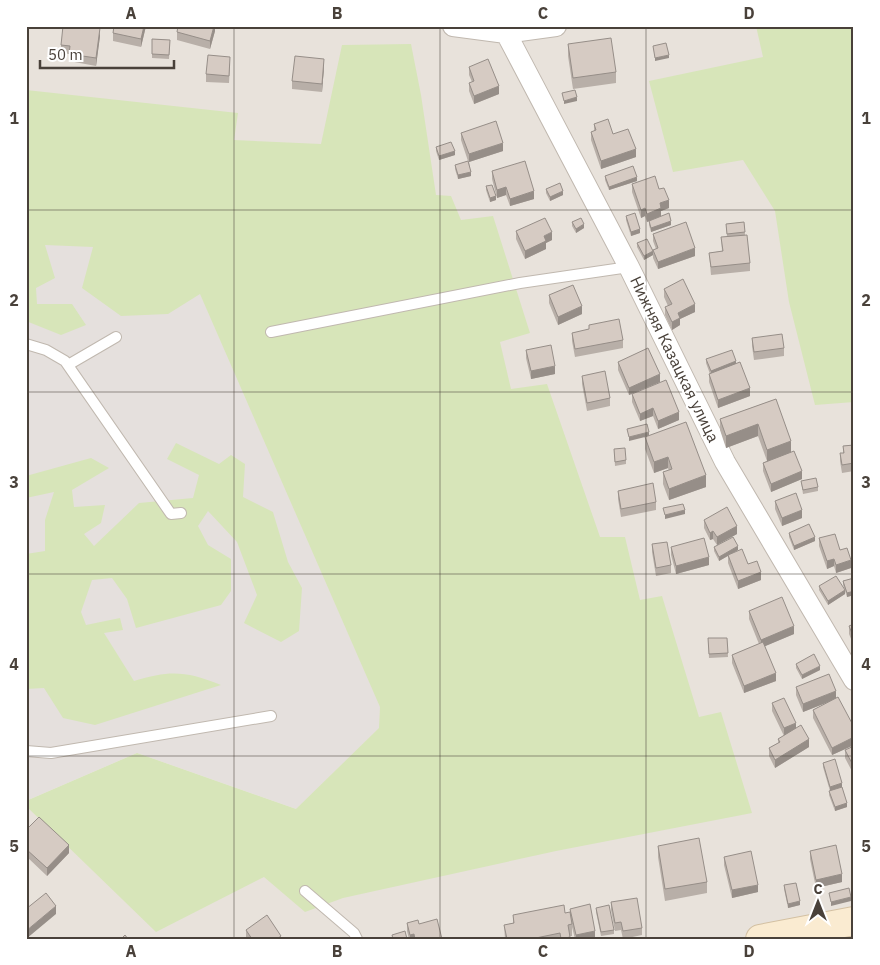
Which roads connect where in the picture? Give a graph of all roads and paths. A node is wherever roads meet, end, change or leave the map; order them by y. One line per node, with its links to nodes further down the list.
1 (453, 26): 3 (street)
2 (556, 26): 3 (street)
3 (506, 33): 4 (street, Нижняя Казацкая улица)
4 (629, 267): 5 (lane); 10 (street, Нижняя Казацкая улица)
5 (271, 332)
6 (116, 337): 8 (lane)
7 (26, 344): 8 (lane)
8 (68, 364): 9 (lane)
9 (181, 513)
10 (854, 680)
11 (271, 716): 12 (lane)
12 (26, 750)
13 (305, 891): 15 (lane)
14 (854, 921): 16 (street)
15 (357, 939)
16 (760, 939)

